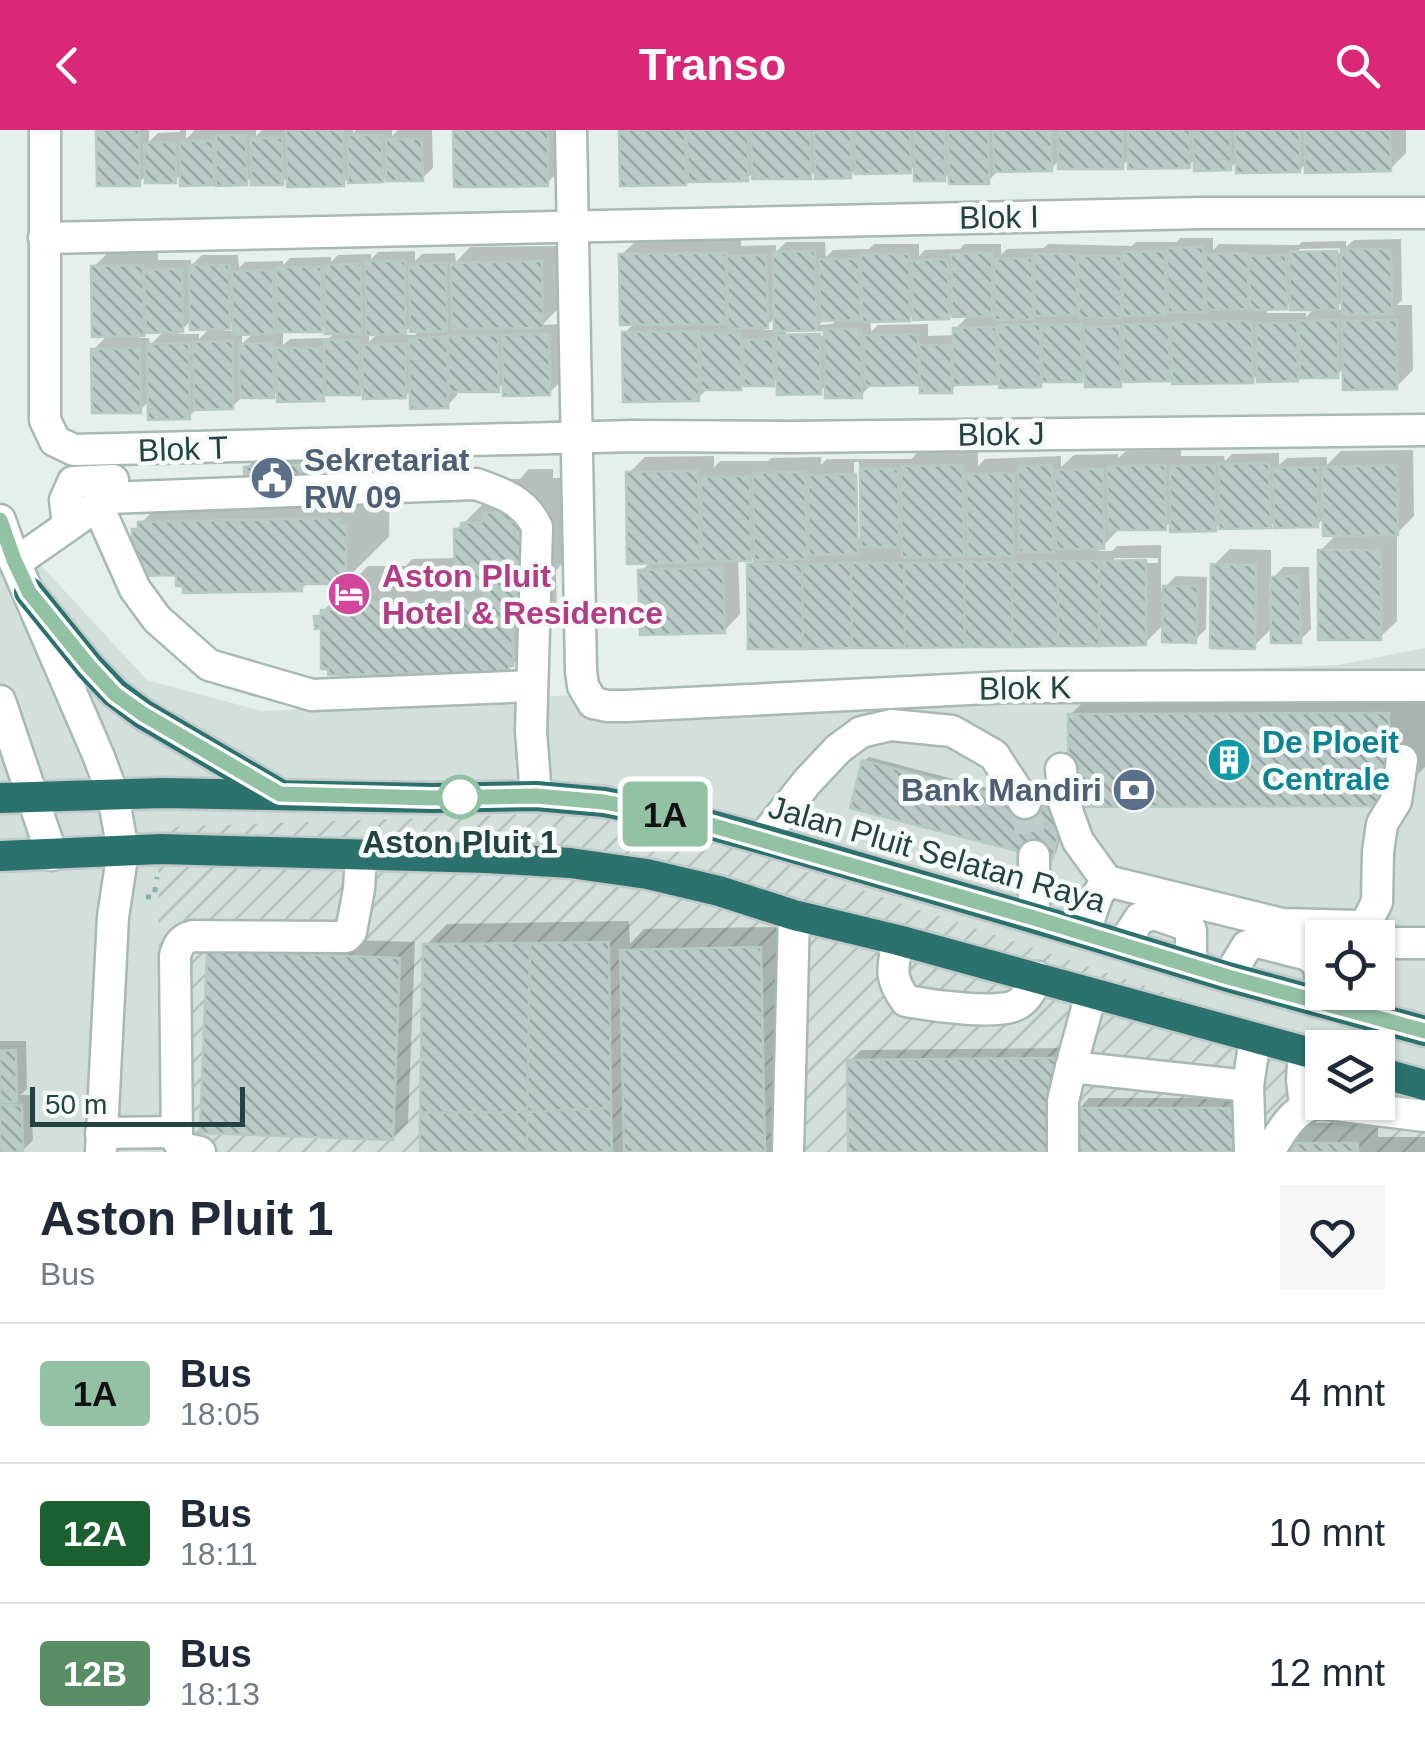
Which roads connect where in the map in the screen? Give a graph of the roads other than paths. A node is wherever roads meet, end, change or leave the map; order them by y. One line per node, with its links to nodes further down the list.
1 (44, 130): 5 (street)
2 (571, 130): 4 (street)
3 (1425, 213): 4 (street, Blok I)
4 (573, 228): 5 (street, Blok I); 7 (street)
5 (44, 238): 7 (street, Blok T)
6 (1425, 430): 7 (street, Blok J)
7 (576, 438): 13 (street, Blok K)
8 (105, 492): 10 (street); 12 (street); 12 (street)
9 (0, 520): 10 (street)
10 (15, 563): 11 (street)
11 (29, 592): 17 (highway); 18 (street)
12 (532, 686): 19 (street)
13 (1425, 686)
14 (0, 701): 21 (street)
15 (1402, 760): 32 (street)
16 (1061, 769): 29 (street)
17 (280, 794): 18 (highway, Jalan Pluit Selatan Raya); 19 (highway, Jalan Pluit Selatan Raya)
18 (112, 795): 21 (highway, Jalan Pluit Selatan Raya); 24 (street)
19 (536, 796): 23 (highway, Jalan Pluit Selatan Raya)
20 (0, 798): 21 (highway, Jalan Pluit Selatan Raya)
21 (34, 798): 25 (street)
22 (1025, 803): 23 (street)
23 (762, 839): 31 (highway, Jalan Pluit Selatan Raya)
24 (122, 851): 25 (highway); 26 (highway); 55 (street)
25 (52, 854): 27 (highway)
26 (361, 854): 30 (highway); 54 (street)
27 (0, 856)
28 (1034, 856): 31 (street)
29 (1107, 881): 33 (street); 34 (street)
30 (794, 914): 35 (highway); 57 (street)
31 (1034, 918): 34 (highway, Jalan Pluit Selatan Raya)
32 (1375, 920)
33 (1305, 925)
34 (1084, 932): 40 (highway, Jalan Pluit Selatan Raya)
35 (898, 940): 39 (highway); 39 (street)
36 (1395, 942): 37 (street)
37 (1425, 942)
38 (1305, 954): 40 (street)
39 (1037, 977): 42 (highway)
40 (1228, 977): 41 (highway, Jalan Pluit Selatan Raya)
41 (1305, 992)
42 (1091, 994): 46 (highway); 47 (street)
43 (1309, 1010): 46 (highway)
44 (1364, 1010): 45 (highway, Jalan Pluit Selatan Raya)
45 (1425, 1031)
46 (1291, 1047): 50 (street); 51 (street)
47 (1072, 1067): 50 (street); 58 (street)
48 (1395, 1077): 49 (highway)
49 (1425, 1085)
50 (1248, 1086): 59 (street)
51 (1305, 1105): 60 (street)
52 (1395, 1112): 53 (street)
53 (1425, 1116)
54 (177, 1132): 55 (street); 56 (street)
55 (101, 1142)
56 (200, 1152)
57 (788, 1152)
58 (1064, 1152)
59 (1250, 1152)
60 (1270, 1152)

